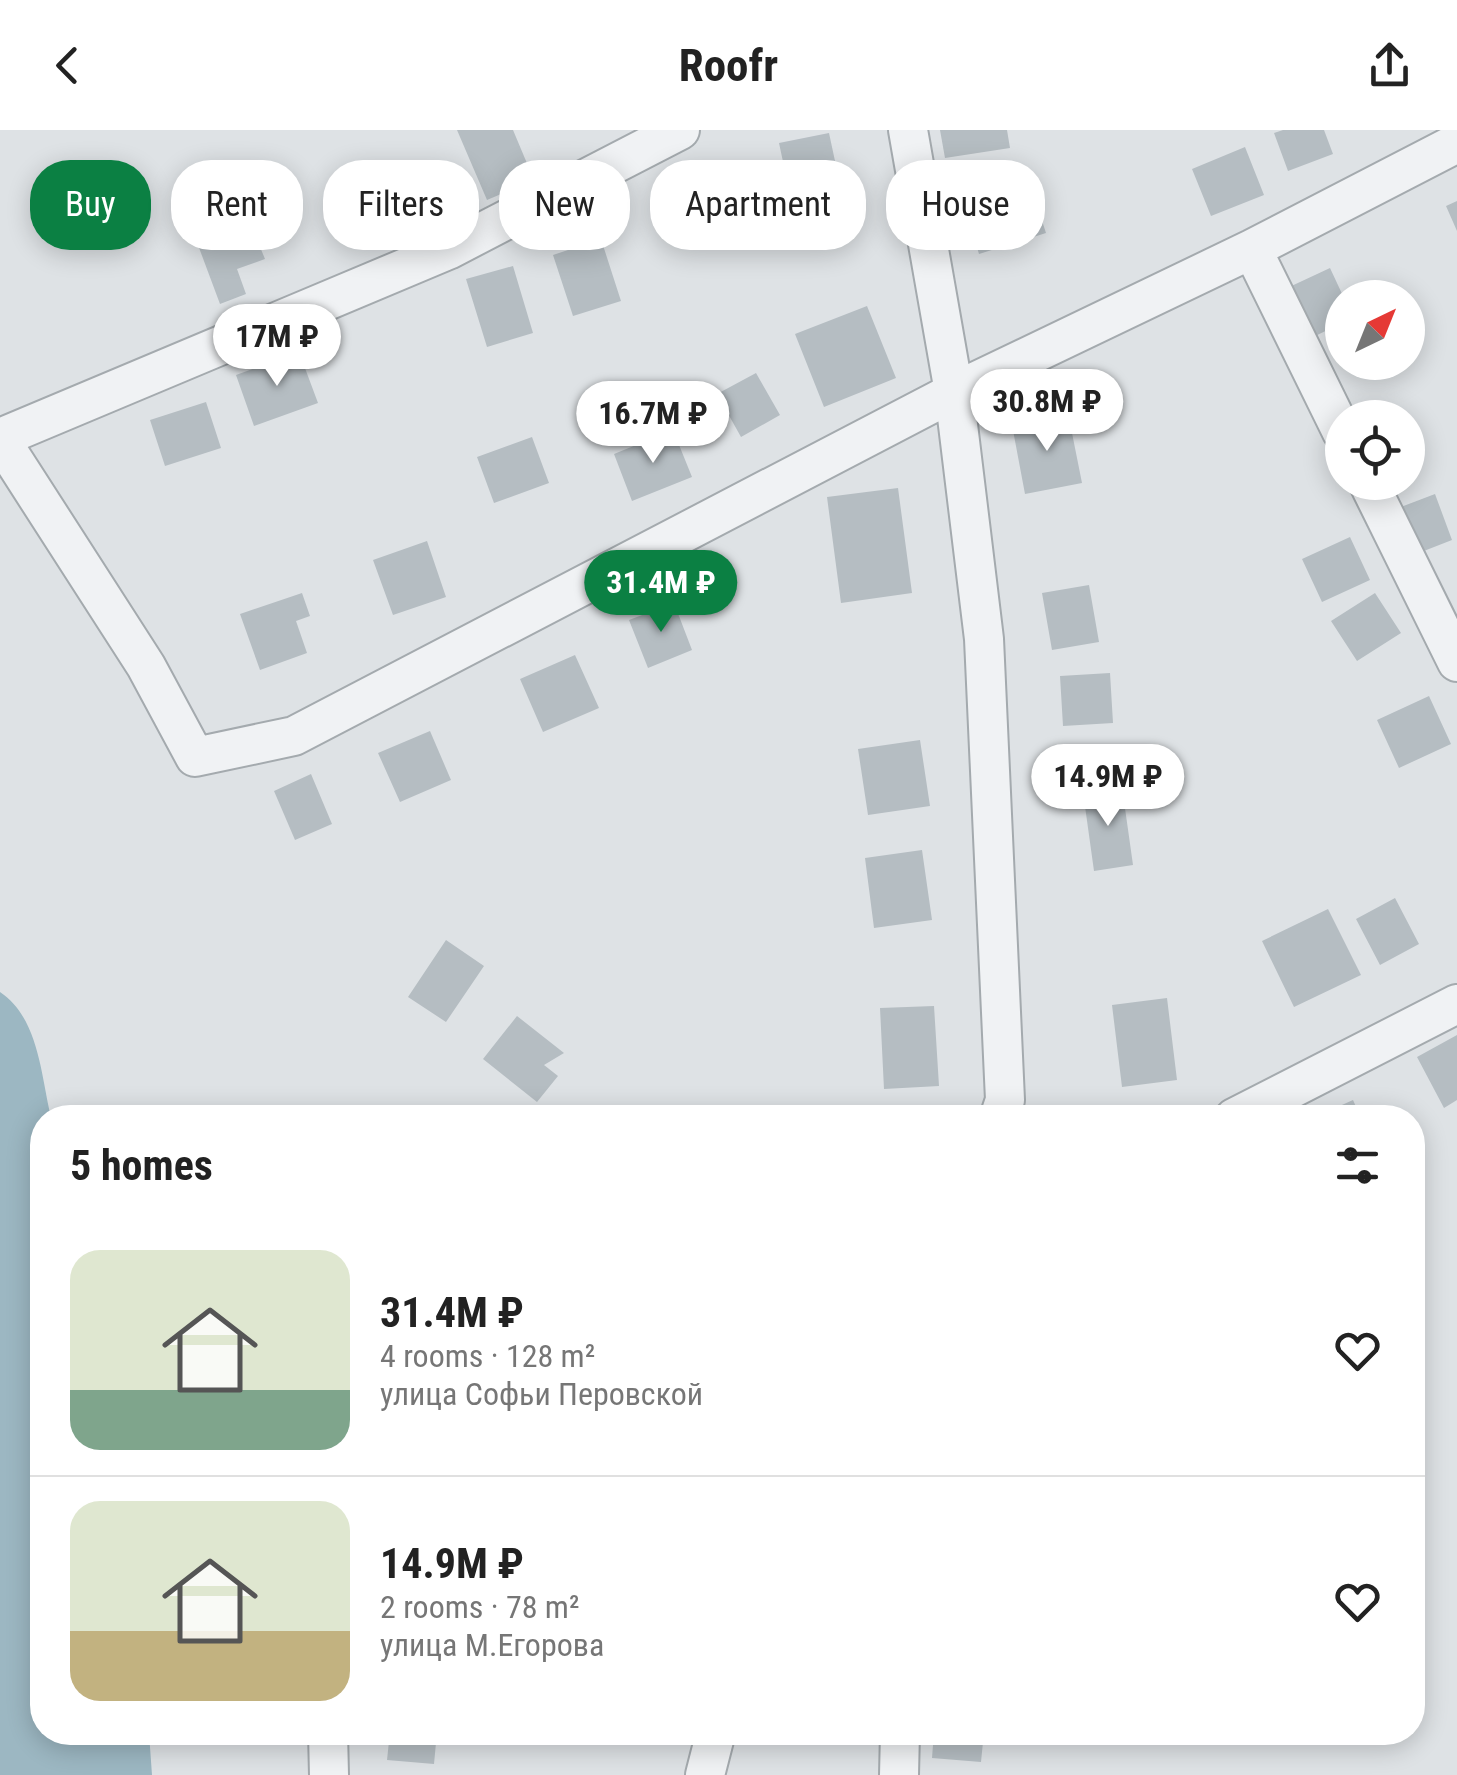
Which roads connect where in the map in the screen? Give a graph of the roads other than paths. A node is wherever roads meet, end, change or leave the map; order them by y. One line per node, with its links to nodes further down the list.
1 (680, 130): 7 (street)
2 (908, 130): 5 (street)
3 (1457, 144): 4 (street)
4 (1252, 249): 5 (street); 6 (street)
5 (954, 392): 7 (street); 12 (street)
6 (1326, 400)
7 (0, 439)
8 (1380, 500): 9 (street)
9 (1441, 590): 10 (street)
10 (1457, 662)
11 (1457, 1004): 13 (street)
12 (1003, 1105)
13 (1259, 1105)
14 (328, 1745): 17 (street)
15 (713, 1745): 18 (street)
16 (900, 1745): 19 (street)
17 (329, 1775)
18 (705, 1775)
19 (899, 1775)

